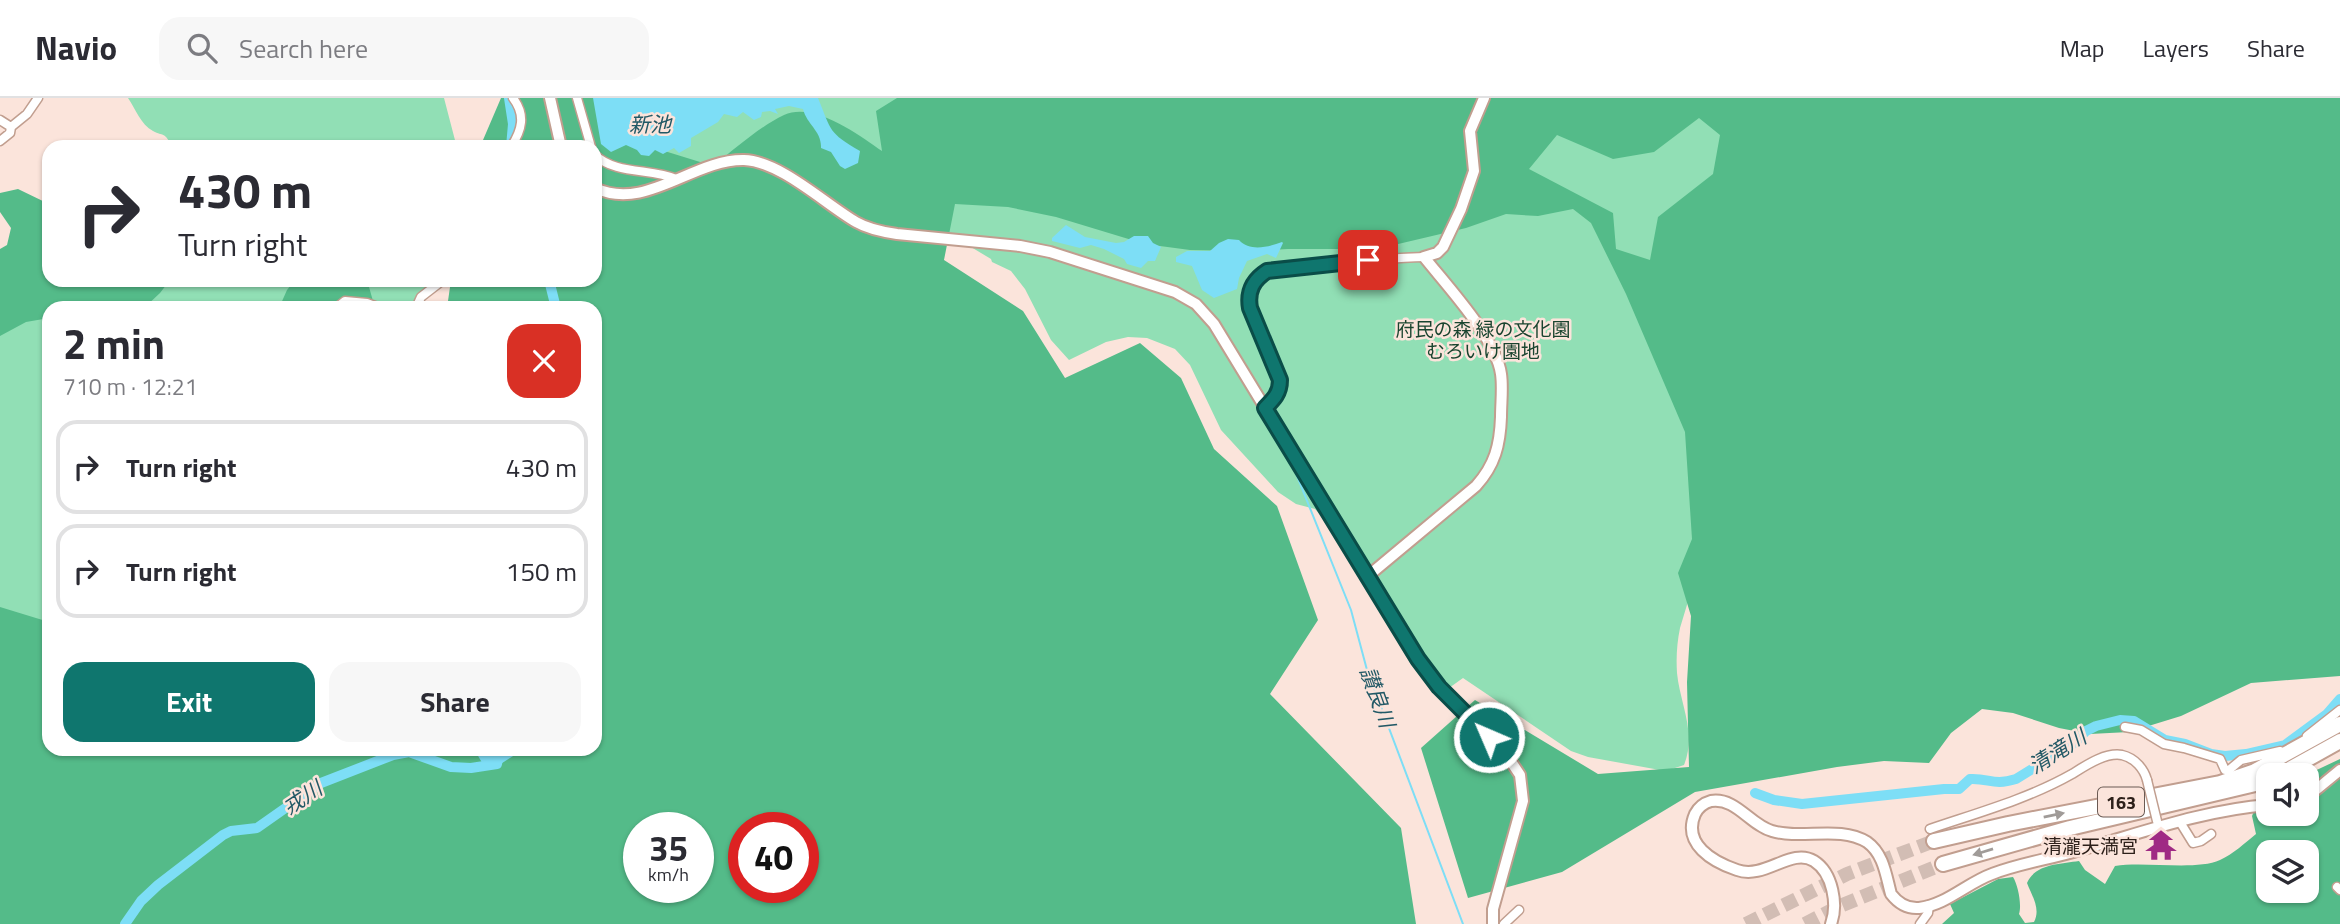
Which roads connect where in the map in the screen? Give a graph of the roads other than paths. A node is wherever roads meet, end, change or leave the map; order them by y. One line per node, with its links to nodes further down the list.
1 (513, 98): 8 (street)
2 (550, 98): 9 (street)
3 (577, 98): 10 (street)
4 (1484, 98): 15 (street)
5 (35, 99): 7 (street)
6 (0, 120): 7 (street)
7 (11, 127): 11 (street)
8 (514, 140)
9 (559, 140)
10 (589, 140)
11 (0, 141)
12 (602, 160): 13 (street)
13 (676, 179): 14 (street); 18 (street)
14 (602, 190)
15 (1424, 257): 18 (street); 19 (street)
16 (434, 287): 17 (street)
17 (419, 301)
18 (1265, 408): 19 (street)
19 (1368, 576): 42 (street)
20 (2340, 710): 23 (street)
21 (2340, 717): 24 (highway)
22 (2340, 724): 24 (highway, 163)
23 (2125, 727)
24 (2314, 740): 38 (highway, 163, one-way to 24)
25 (2340, 741): 27 (highway)
26 (2340, 753): 28 (highway)
27 (2301, 763)
28 (2319, 764)
29 (2340, 771): 31 (street)
30 (2256, 784): 33 (highway, 163)
31 (2319, 787)
32 (2256, 788): 33 (highway, 163)
33 (2229, 790): 39 (highway, 163, one-way to 39)
34 (2256, 807): 35 (street)
35 (2180, 822): 36 (street); 37 (street)
36 (2157, 824): 38 (street, bridge); 40 (street)
37 (2211, 834)
38 (1932, 835)
39 (1943, 864)
40 (1929, 905): 44 (street); 45 (street)
41 (1519, 910): 43 (street)
42 (1493, 924)
43 (1504, 924)
44 (1830, 924)
45 (1920, 924)

